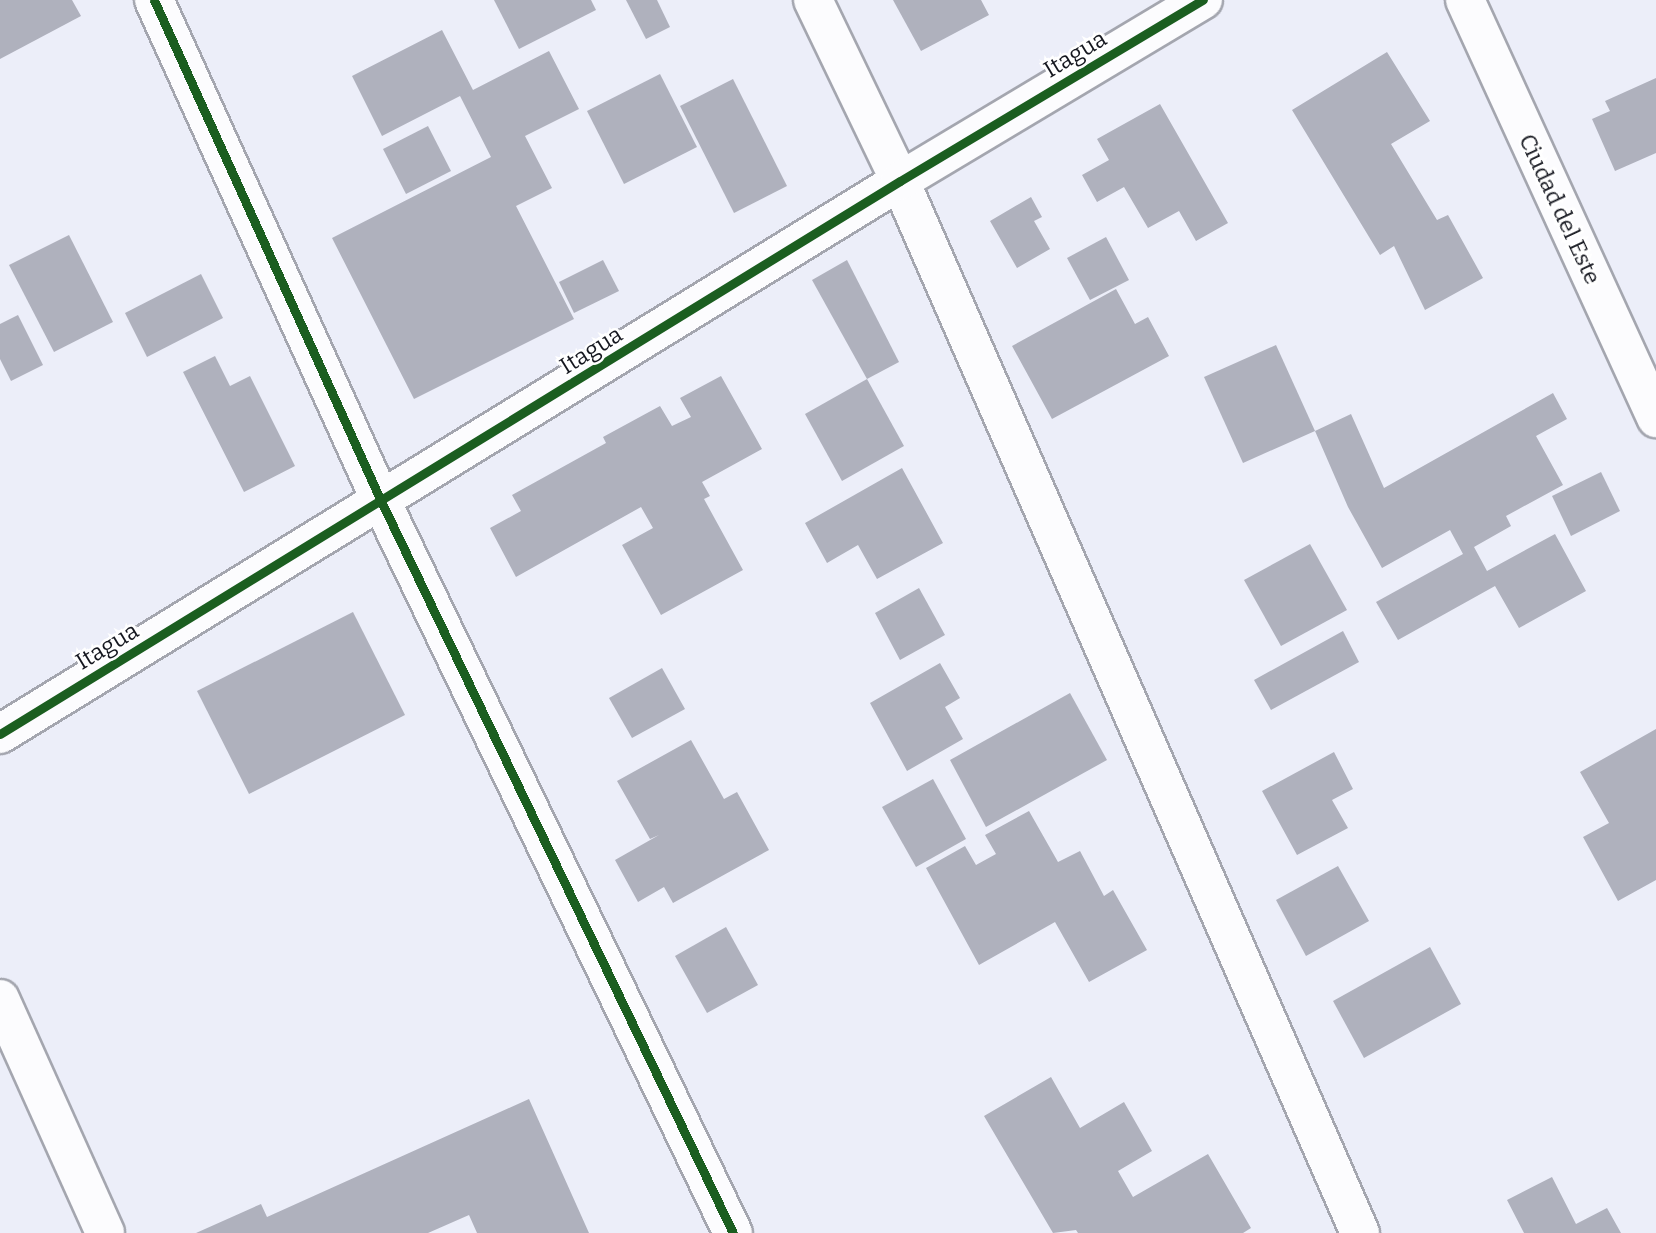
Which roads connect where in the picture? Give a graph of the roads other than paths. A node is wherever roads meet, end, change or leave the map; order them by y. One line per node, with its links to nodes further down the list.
1 (154, 0): 7 (street)
2 (813, 0): 5 (street)
3 (1203, 0): 5 (street, Itagua)
4 (1465, 0): 6 (street, Ciudad del Este)
5 (900, 181): 7 (street, Itagua); 12 (street)
6 (1656, 418)
7 (381, 502): 8 (street, Itagua); 11 (street)
8 (0, 734)
9 (0, 999): 10 (street)
10 (105, 1233)
11 (733, 1233)
12 (1360, 1233)

